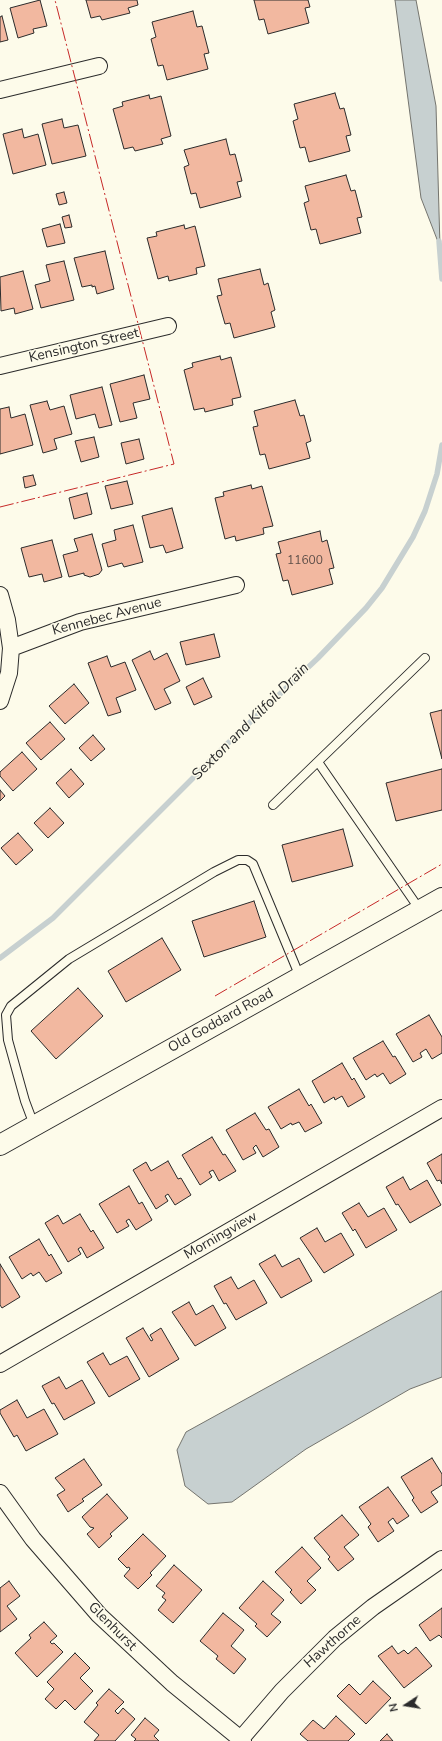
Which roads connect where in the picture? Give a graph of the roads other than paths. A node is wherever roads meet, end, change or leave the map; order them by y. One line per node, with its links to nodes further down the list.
1 (99, 66): 2 (street)
2 (0, 90)
3 (168, 326): 4 (street, Kensington Street)
4 (0, 366)
5 (236, 585): 7 (street, Kennebec Avenue)
6 (0, 596): 7 (street)
7 (12, 648): 9 (street)
8 (425, 658): 10 (lane)
9 (0, 701)
10 (318, 762): 11 (lane); 13 (lane)
11 (273, 806)
12 (442, 898): 13 (street, Old Goddard Road)
13 (420, 910): 14 (street, Old Goddard Road)
14 (300, 978): 16 (street, Old Goddard Road); 16 (lane)
15 (442, 1108): 18 (street, Morningview)
16 (34, 1125): 17 (street, Old Goddard Road)
17 (0, 1145)
18 (0, 1364)
19 (0, 1493): 21 (street, Glenhurst)
20 (442, 1559): 21 (street, Hawthorne)
21 (241, 1740)

